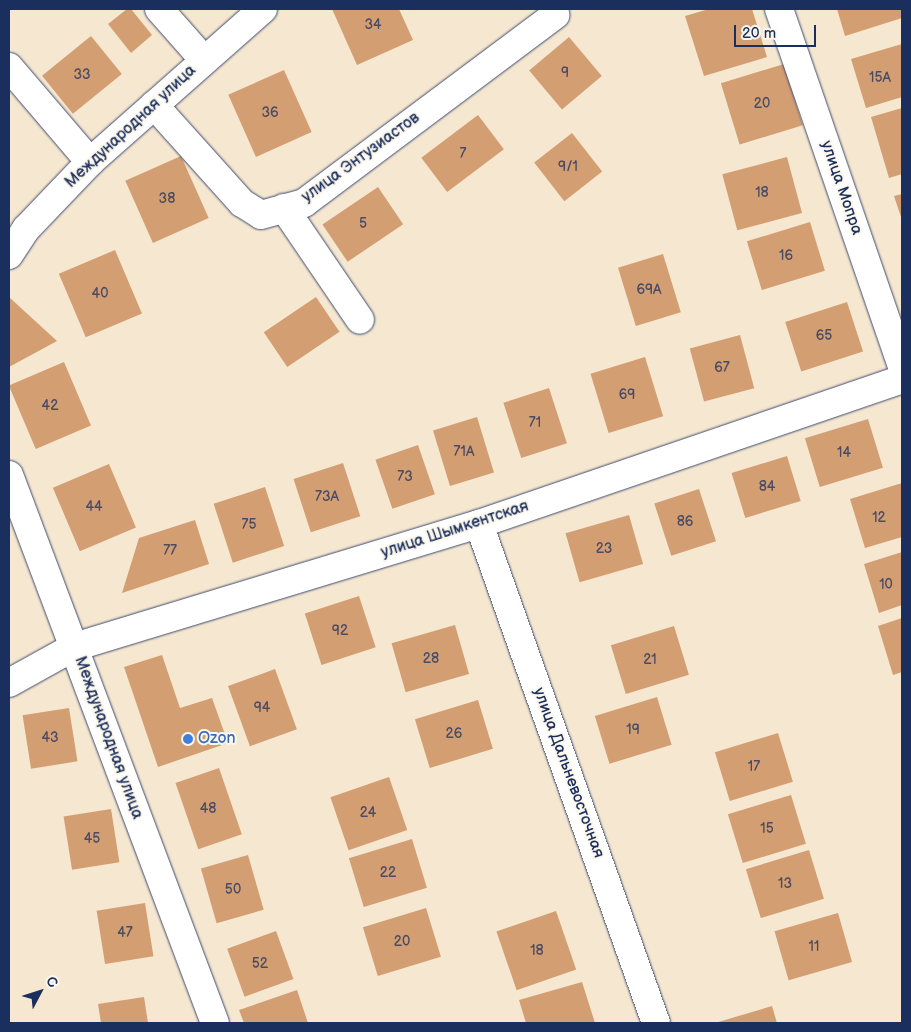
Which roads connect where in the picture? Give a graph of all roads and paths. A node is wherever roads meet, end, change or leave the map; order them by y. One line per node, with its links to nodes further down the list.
1 (159, 9): 5 (street)
2 (263, 9): 5 (street, Международная улица)
3 (780, 9): 12 (street, улица Мопра)
4 (555, 15): 9 (street, улица Энтузиастов)
5 (204, 60): 7 (street, Международная улица)
6 (9, 66): 8 (street)
7 (154, 105): 8 (street, Международная улица); 9 (street, улица Энтузиастов)
8 (90, 162): 10 (street, Международная улица)
9 (284, 208): 11 (street)
10 (9, 255)
11 (360, 320)
12 (902, 367)
13 (902, 378): 15 (street, улица Шымкентская)
14 (9, 475): 16 (street, Международная улица)
15 (479, 524): 16 (street, улица Шымкентская); 19 (street, улица Дальневосточная)
16 (74, 647): 17 (street, улица Шымкентская); 18 (street, Международная улица)
17 (9, 683)
18 (205, 1016)
19 (656, 1023)

